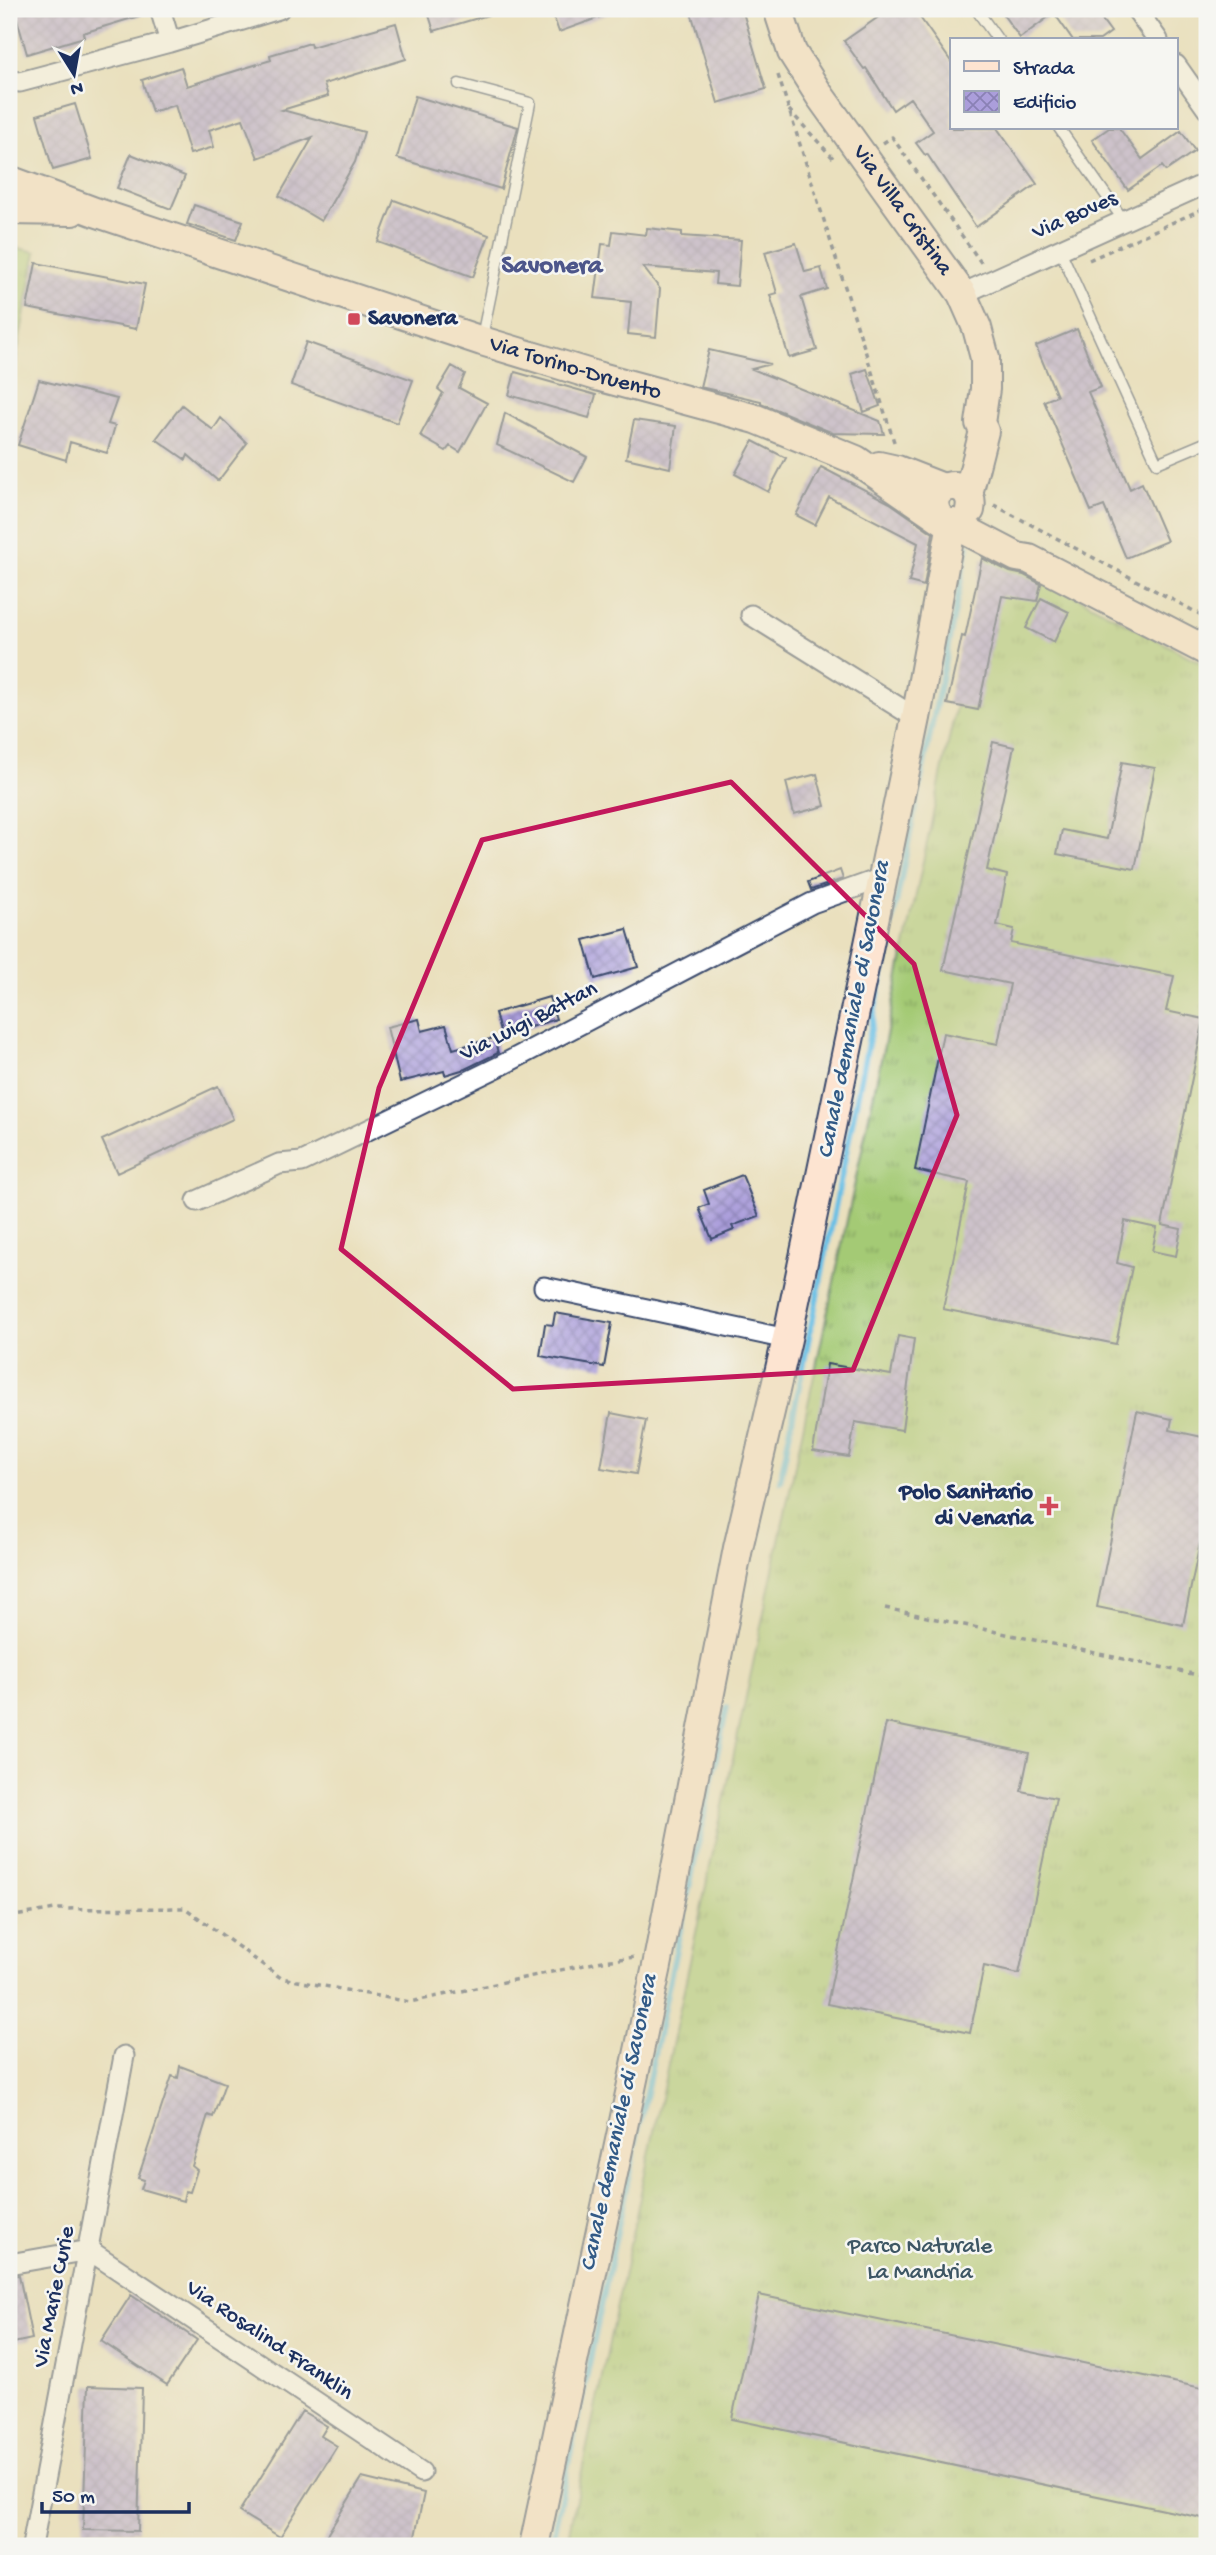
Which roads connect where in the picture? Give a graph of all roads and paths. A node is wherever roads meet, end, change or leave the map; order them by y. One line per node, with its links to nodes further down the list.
1 (160, 9): 8 (street)
2 (279, 9): 8 (street)
3 (778, 9): 23 (street, Via Villa Cristina)
4 (976, 9): 6 (lane)
5 (1136, 9): 7 (street)
6 (997, 38)
7 (1157, 38)
8 (170, 42): 11 (street)
9 (1178, 68): 13 (street)
10 (459, 84): 24 (lane)
11 (12, 85)
12 (788, 109): 27 (path)
13 (1207, 109)
14 (1060, 130): 20 (lane)
15 (9, 180): 19 (street, Via Torino-Druento)
16 (1207, 183): 20 (street, Via Boves)
17 (1207, 207): 22 (path)
18 (9, 210): 19 (street, Via Torino-Druento)
19 (95, 212): 24 (street, Via Torino-Druento)
20 (1124, 221): 21 (street, Via Boves)
21 (1060, 250): 22 (lane); 23 (street, Via Boves)
22 (1069, 269): 25 (lane)
23 (962, 294): 28 (street, Via Villa Cristina)
24 (482, 341): 26 (street, Via Torino-Druento)
25 (1207, 442)
26 (856, 460): 27 (street, Via Torino-Druento); 28 (street, Via Torino-Druento)
27 (897, 470): 28 (street, Via Torino-Druento)
28 (959, 501): 30 (path); 31 (street, Via Torino-Druento); 32 (street, Via Villa Cristina)
29 (751, 615): 32 (street)
30 (1207, 618)
31 (1207, 651)
32 (915, 725): 33 (street, Via Villa Cristina)
33 (882, 878): 34 (street, Via Luigi Battan); 36 (street, Via Villa Cristina)
34 (197, 1202)
35 (544, 1287): 36 (street)
36 (787, 1339): 37 (street, Via Villa Cristina)
37 (774, 1396): 40 (street); 40 (street)
38 (885, 1608): 39 (path)
39 (1207, 1677)
40 (708, 1703): 42 (street)
41 (9, 1917): 42 (path)
42 (657, 1966): 48 (street)
43 (124, 2056): 44 (street, Via Marie Curie)
44 (89, 2250): 45 (street); 46 (street, Via Rosalind Franklin); 47 (street, Via Marie Curie)
45 (9, 2264)
46 (421, 2472)
47 (32, 2546)
48 (534, 2546)

